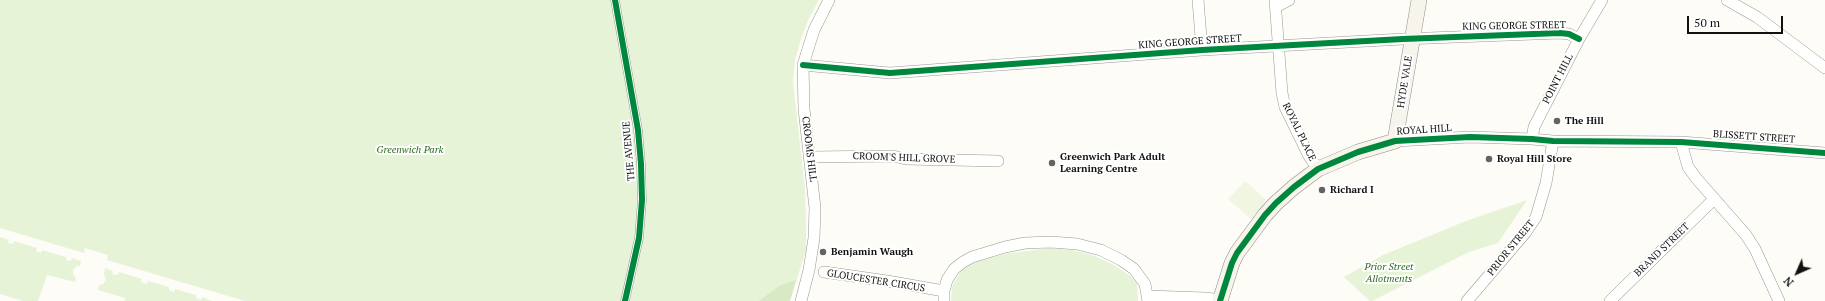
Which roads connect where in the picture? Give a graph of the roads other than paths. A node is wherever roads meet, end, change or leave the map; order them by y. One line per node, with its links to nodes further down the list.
1 (615, 0): 27 (street, THE AVENUE)
2 (829, 0): 13 (street, CROOMS HILL)
3 (1198, 0): 12 (street)
4 (1289, 0): 8 (street)
5 (1419, 0): 9 (main road, HYDE VALE)
6 (1602, 0): 10 (street, POINT HILL)
7 (1727, 0): 14 (street)
8 (1276, 3): 11 (street, ROYAL PLACE)
9 (1413, 38): 10 (street, KING GEORGE STREET); 11 (street, KING GEORGE STREET); 16 (main road, HYDE VALE)
10 (1579, 39): 15 (street, POINT HILL)
11 (1279, 46): 12 (street, KING GEORGE STREET); 22 (street, ROYAL PLACE)
12 (1202, 50): 13 (street, KING GEORGE STREET)
13 (803, 65): 20 (street, CROOMS HILL)
14 (1825, 68)
15 (1532, 139): 16 (street, ROYAL HILL); 17 (street, ROYAL HILL)
16 (1395, 141): 22 (main road, ROYAL HILL)
17 (1553, 141): 18 (street, ROYAL HILL); 30 (street, PRIOR STREET)
18 (1681, 142): 19 (street, BLISSETT STREET); 23 (street)
19 (1825, 152)
20 (811, 157): 21 (street, CROOM'S HILL GROVE); 28 (street, CROOMS HILL)
21 (998, 161)
22 (1318, 169): 29 (main road, ROYAL HILL)
23 (1714, 199): 31 (street, BRAND STREET); 32 (street)
24 (824, 272): 25 (street, GLOUCESTER CIRCUS)
25 (944, 296): 26 (street, GLOUCESTER CIRCUS)
26 (1148, 298): 29 (street, GLOUCESTER CIRCUS)
27 (625, 301)
28 (801, 301)
29 (1221, 301)
30 (1466, 301)
31 (1610, 301)
32 (1780, 301)

